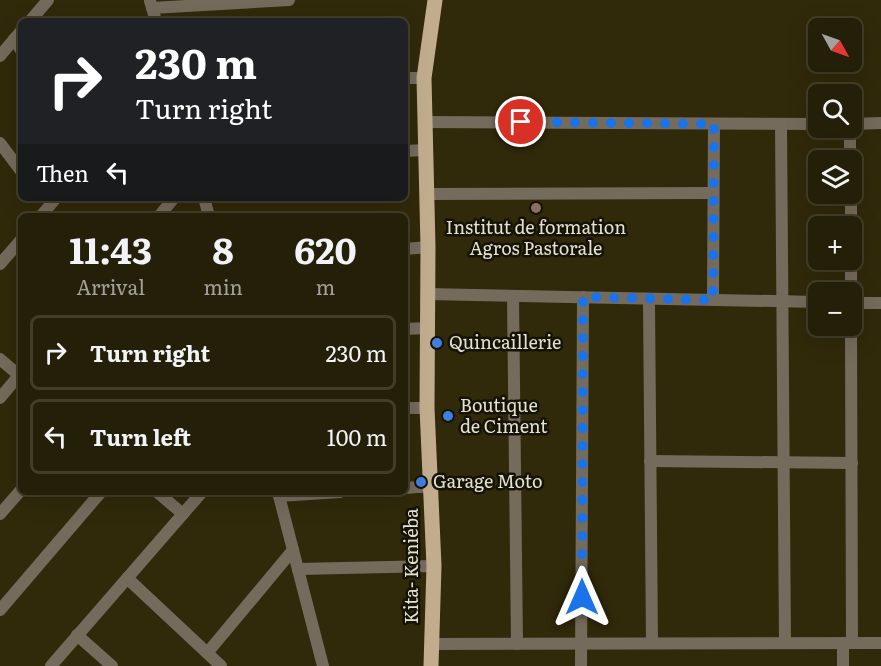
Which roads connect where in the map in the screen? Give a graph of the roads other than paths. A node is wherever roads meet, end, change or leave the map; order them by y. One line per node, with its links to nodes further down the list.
1 (48, 0): 5 (street)
2 (289, 0): 4 (street)
3 (435, 0): 9 (main road, Kita- Keniéba)
4 (150, 4)
5 (33, 18)
6 (18, 41): 7 (street)
7 (0, 56)
8 (408, 78): 9 (street)
9 (424, 78): 10 (main road, Kita- Keniéba)
10 (425, 122): 12 (street); 16 (main road, Kita- Keniéba)
11 (881, 123): 15 (street)
12 (714, 124): 13 (street); 20 (street)
13 (781, 124): 14 (street); 32 (street)
14 (808, 124)
15 (862, 125)
16 (425, 150): 17 (street); 21 (main road, Kita- Keniéba)
17 (408, 151)
18 (2, 152): 19 (street)
19 (18, 168)
20 (713, 193): 21 (street); 31 (street)
21 (426, 195): 25 (main road, Kita- Keniéba)
22 (172, 201): 23 (street)
23 (162, 213)
24 (18, 243): 27 (street)
25 (428, 247): 26 (street); 28 (main road, Kita- Keniéba)
26 (408, 249)
27 (0, 264)
28 (427, 294): 29 (street); 37 (main road, Kita- Keniéba)
29 (513, 296): 30 (street); 68 (street)
30 (583, 297): 31 (street); 69 (street)
31 (713, 300): 32 (street)
32 (782, 301): 33 (street); 47 (street)
33 (808, 302)
34 (649, 303): 46 (street)
35 (862, 303): 36 (street)
36 (881, 303)
37 (427, 328): 38 (street); 45 (main road, Kita- Keniéba)
38 (408, 329)
39 (851, 336): 48 (street)
40 (0, 359): 41 (street)
41 (18, 373)
42 (18, 377): 43 (street)
43 (0, 398)
44 (408, 408): 45 (street)
45 (428, 408): 49 (main road, Kita- Keniéba)
46 (650, 461): 47 (street); 70 (street)
47 (784, 462): 48 (street); 64 (street)
48 (852, 463): 65 (street)
49 (432, 486): 50 (street); 59 (main road, Kita- Keniéba)
50 (408, 488)
51 (18, 493): 56 (street)
52 (98, 495): 62 (street)
53 (161, 495): 57 (street)
54 (199, 495): 57 (street)
55 (278, 495): 58 (street)
56 (0, 514)
57 (183, 514): 61 (street)
58 (293, 550): 60 (street); 71 (street)
59 (434, 566): 60 (street); 67 (main road, Kita- Keniéba)
60 (298, 569): 75 (street)
61 (127, 578): 63 (street); 71 (street)
62 (0, 610)
63 (77, 635): 72 (street); 73 (street)
64 (785, 643): 65 (street); 70 (street)
65 (848, 643): 66 (street); 78 (street)
66 (881, 643)
67 (431, 644): 68 (street); 76 (main road, Kita- Keniéba)
68 (517, 644): 69 (street)
69 (581, 644): 70 (street); 77 (street)
70 (652, 644)
71 (208, 652): 74 (street)
72 (51, 666)
73 (112, 666)
74 (221, 666)
75 (322, 666)
76 (431, 666)
77 (581, 666)
78 (843, 666)

